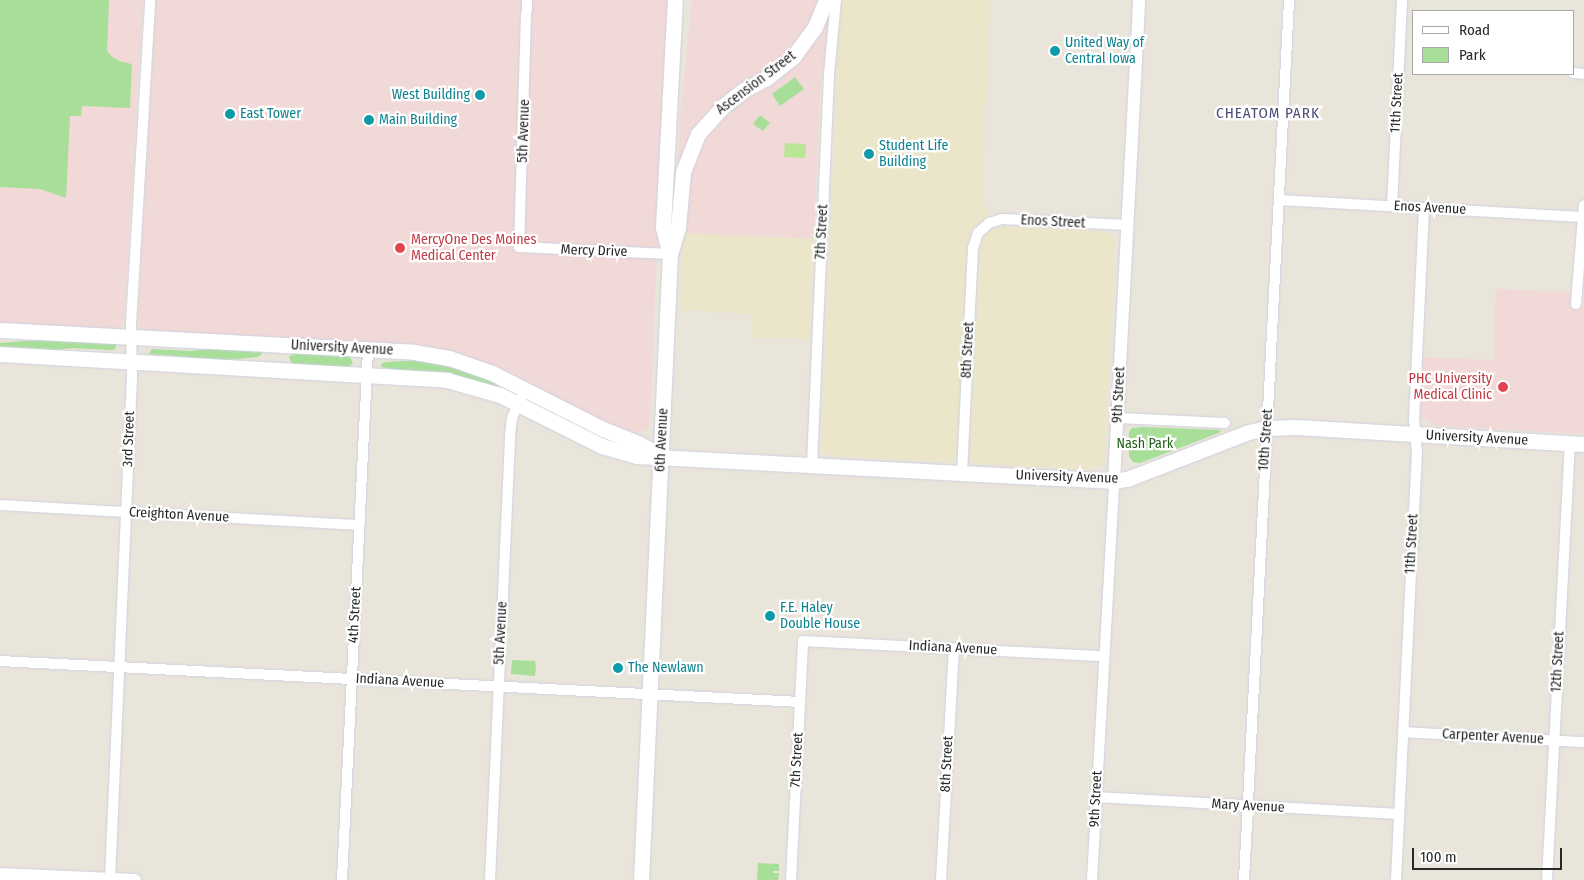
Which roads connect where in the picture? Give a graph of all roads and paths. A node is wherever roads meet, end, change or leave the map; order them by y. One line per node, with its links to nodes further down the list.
1 (150, 0): 21 (street, 3rd Street)
2 (675, 0): 17 (main road, 6th Avenue)
3 (826, 0): 17 (main road, Ascension Street)
4 (836, 0): 34 (street, 7th Street)
5 (1139, 0): 14 (street, 9th Street)
6 (1289, 0): 9 (street, 10th Street)
7 (1402, 0): 11 (street, 11th Street)
8 (527, 7): 16 (street, 5th Avenue)
9 (1279, 200): 11 (street, Enos Avenue); 30 (street, 10th Street)
10 (1584, 205): 13 (street)
11 (1392, 206): 12 (street, Enos Avenue)
12 (1424, 208): 13 (street, Enos Avenue); 31 (street, 11th Street)
13 (1582, 218): 18 (street)
14 (1128, 225): 15 (street, Enos Street); 28 (street, 9th Street)
15 (981, 229): 35 (street, 8th Street)
16 (519, 247): 17 (street, Mercy Drive)
17 (670, 254): 33 (main road, 6th Avenue)
18 (1581, 286): 19 (street)
19 (1576, 304)
20 (0, 330): 21 (main road, University Avenue)
21 (130, 337): 22 (main road, University Avenue); 24 (street, 3rd Street)
22 (368, 350): 25 (street, 4th Street); 26 (main road, University Avenue)
23 (0, 354): 24 (main road, University Avenue)
24 (131, 362): 25 (main road, University Avenue); 38 (street, 3rd Street)
25 (366, 374): 27 (main road, University Avenue); 39 (street, 4th Street)
26 (525, 390): 27 (street, 5th Avenue); 33 (main road, University Avenue)
27 (518, 404): 33 (main road, University Avenue); 46 (street, 5th Avenue)
28 (1118, 418): 29 (street); 36 (street, 9th Street)
29 (1225, 424)
30 (1267, 428): 31 (main road, University Avenue); 36 (main road, University Avenue); 53 (street, 10th Street)
31 (1416, 434): 32 (main road, University Avenue); 49 (street, 11th Street)
32 (1577, 444): 50 (street, 12th Street)
33 (661, 456): 34 (main road, University Avenue); 47 (main road, 6th Avenue)
34 (812, 464): 35 (main road, University Avenue)
35 (962, 473): 36 (main road, University Avenue)
36 (1114, 481): 42 (street, 9th Street)
37 (0, 506): 38 (street, Creighton Avenue)
38 (126, 512): 39 (street, Creighton Avenue); 44 (street, 3rd Street)
39 (359, 525): 45 (street, 4th Street)
40 (803, 641): 41 (street, Indiana Avenue); 48 (street, 7th Street)
41 (954, 648): 42 (street, Indiana Avenue); 63 (street, 8th Street)
42 (1103, 656): 52 (street, 9th Street)
43 (0, 660): 44 (street, Indiana Avenue)
44 (119, 667): 45 (street, Indiana Avenue); 57 (street, 3rd Street)
45 (352, 679): 46 (street, Indiana Avenue); 59 (street, 4th Street)
46 (499, 686): 47 (street, Indiana Avenue); 60 (street, 5th Avenue)
47 (650, 694): 48 (street, Indiana Avenue); 61 (main road, 6th Avenue)
48 (800, 702): 62 (street, 7th Street)
49 (1403, 732): 50 (street, Carpenter Avenue); 54 (street, 11th Street)
50 (1554, 741): 51 (street, Carpenter Avenue); 67 (street, 12th Street)
51 (1584, 742)
52 (1096, 797): 53 (street, Mary Avenue); 64 (street, 9th Street)
53 (1248, 806): 54 (street, Mary Avenue); 65 (street, 10th Street)
54 (1399, 814): 66 (street, 11th Street)
55 (0, 874): 56 (street)
56 (28, 877): 57 (street)
57 (110, 879): 58 (street)
58 (135, 880)
59 (342, 880)
60 (490, 880)
61 (641, 880)
62 (791, 880)
63 (941, 880)
64 (1092, 880)
65 (1244, 880)
66 (1396, 880)
67 (1547, 880)

